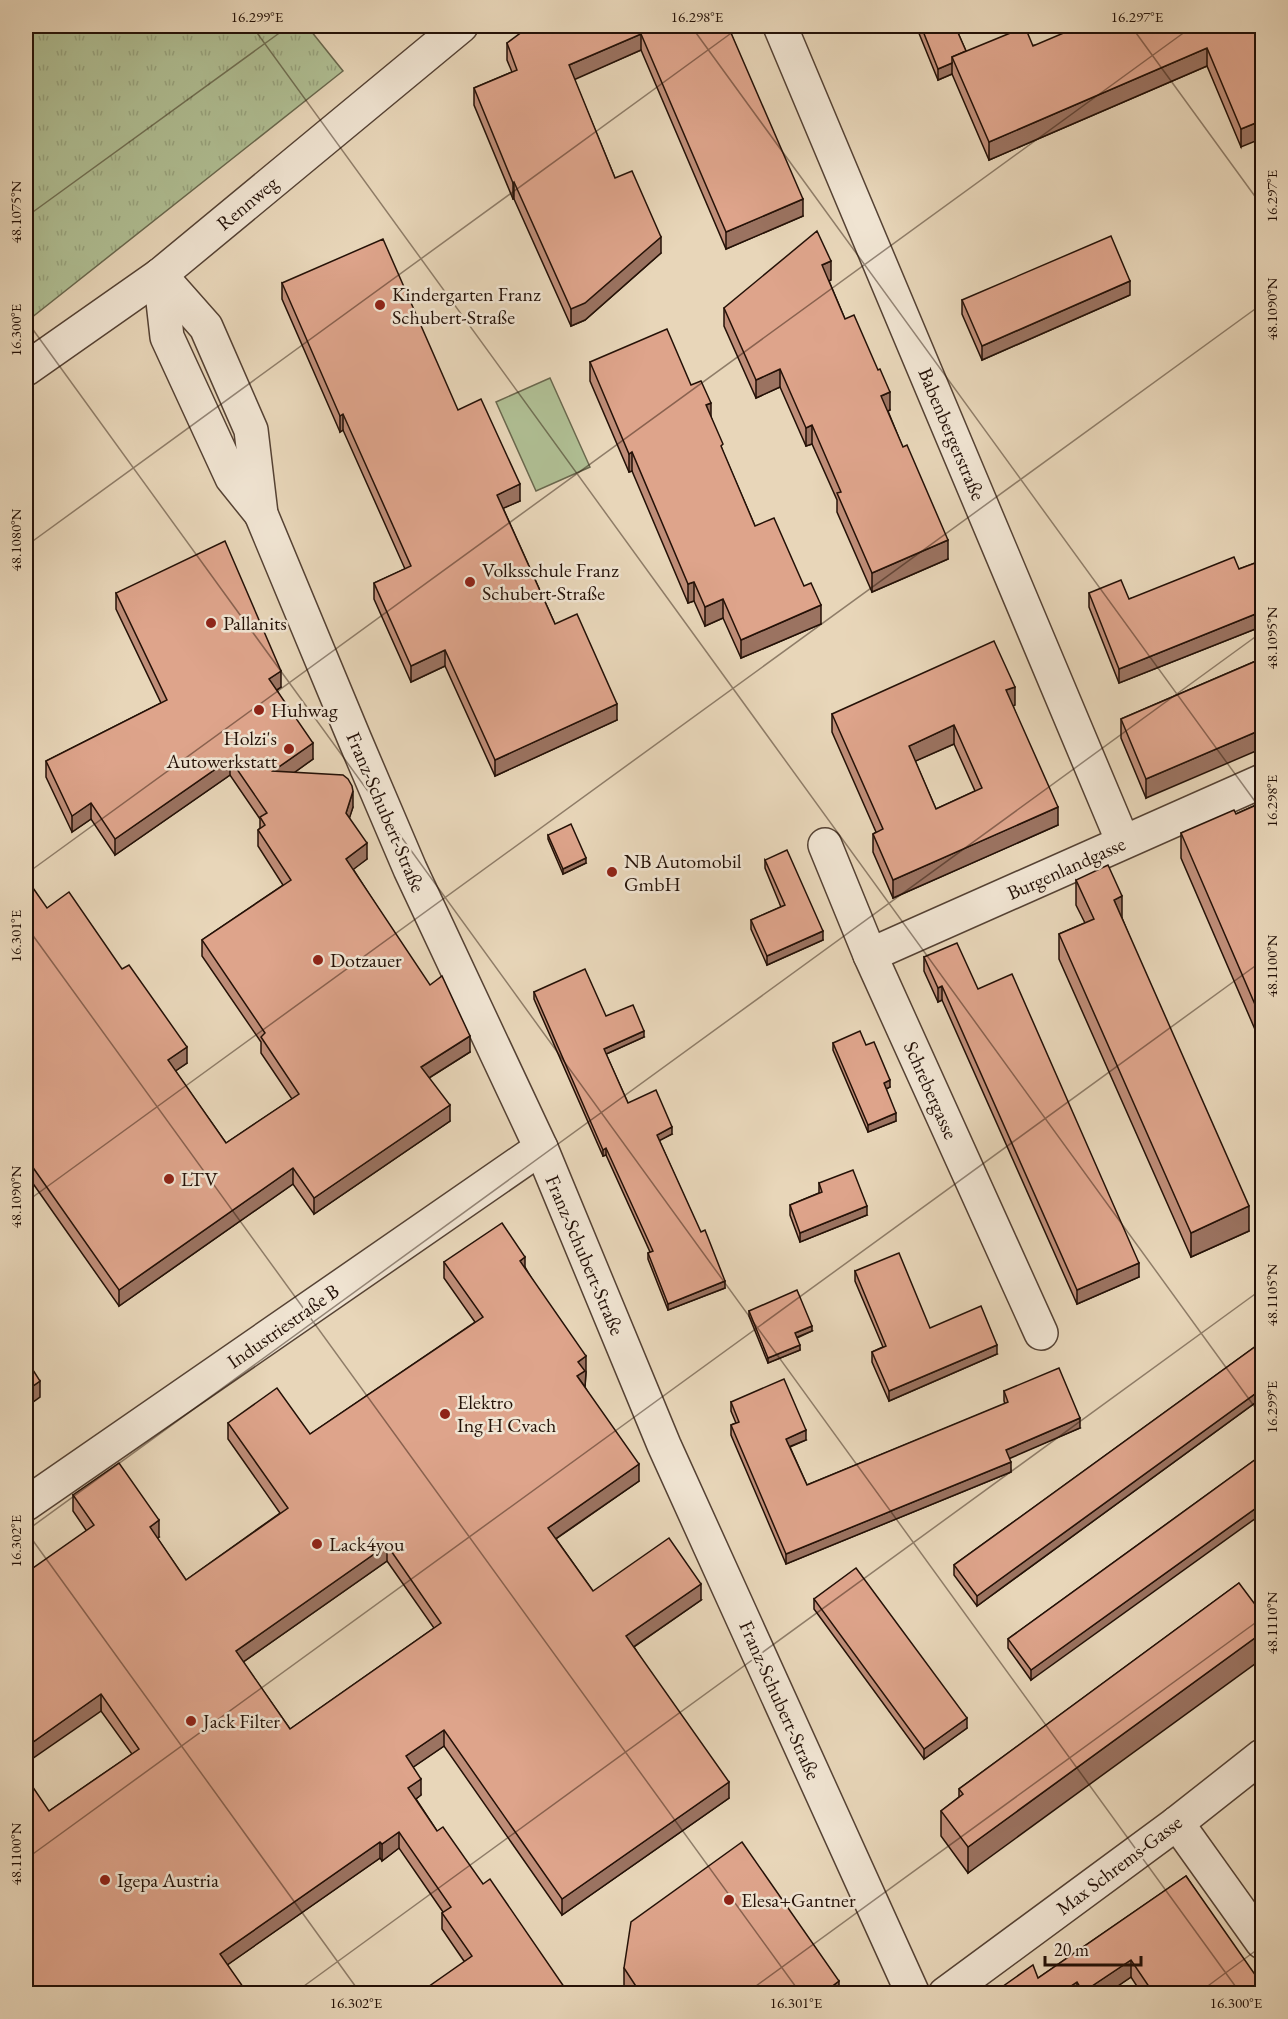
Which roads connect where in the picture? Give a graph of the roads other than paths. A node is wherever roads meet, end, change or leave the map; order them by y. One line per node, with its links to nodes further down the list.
1 (460, 26): 3 (street, Rennweg)
2 (780, 26): 6 (street, Babenbergerstraße)
3 (160, 275): 4 (street, Rennweg); 9 (street, Franz-Schubert-Straße)
4 (26, 369)
5 (1263, 782): 6 (street, Burgenlandgasse)
6 (1123, 843): 8 (street, Burgenlandgasse)
7 (825, 845): 8 (street, Schrebergasse)
8 (870, 956): 10 (street, Schrebergasse)
9 (541, 1148): 11 (street, Industriestraße B); 15 (street, Franz-Schubert-Straße)
10 (1041, 1333)
11 (26, 1504)
12 (1263, 1756): 13 (street, Max Schrems-Gasse)
13 (1177, 1823): 14 (street); 16 (street, Max Schrems-Gasse)
14 (1263, 1942)
15 (913, 1994)
16 (945, 1994)

